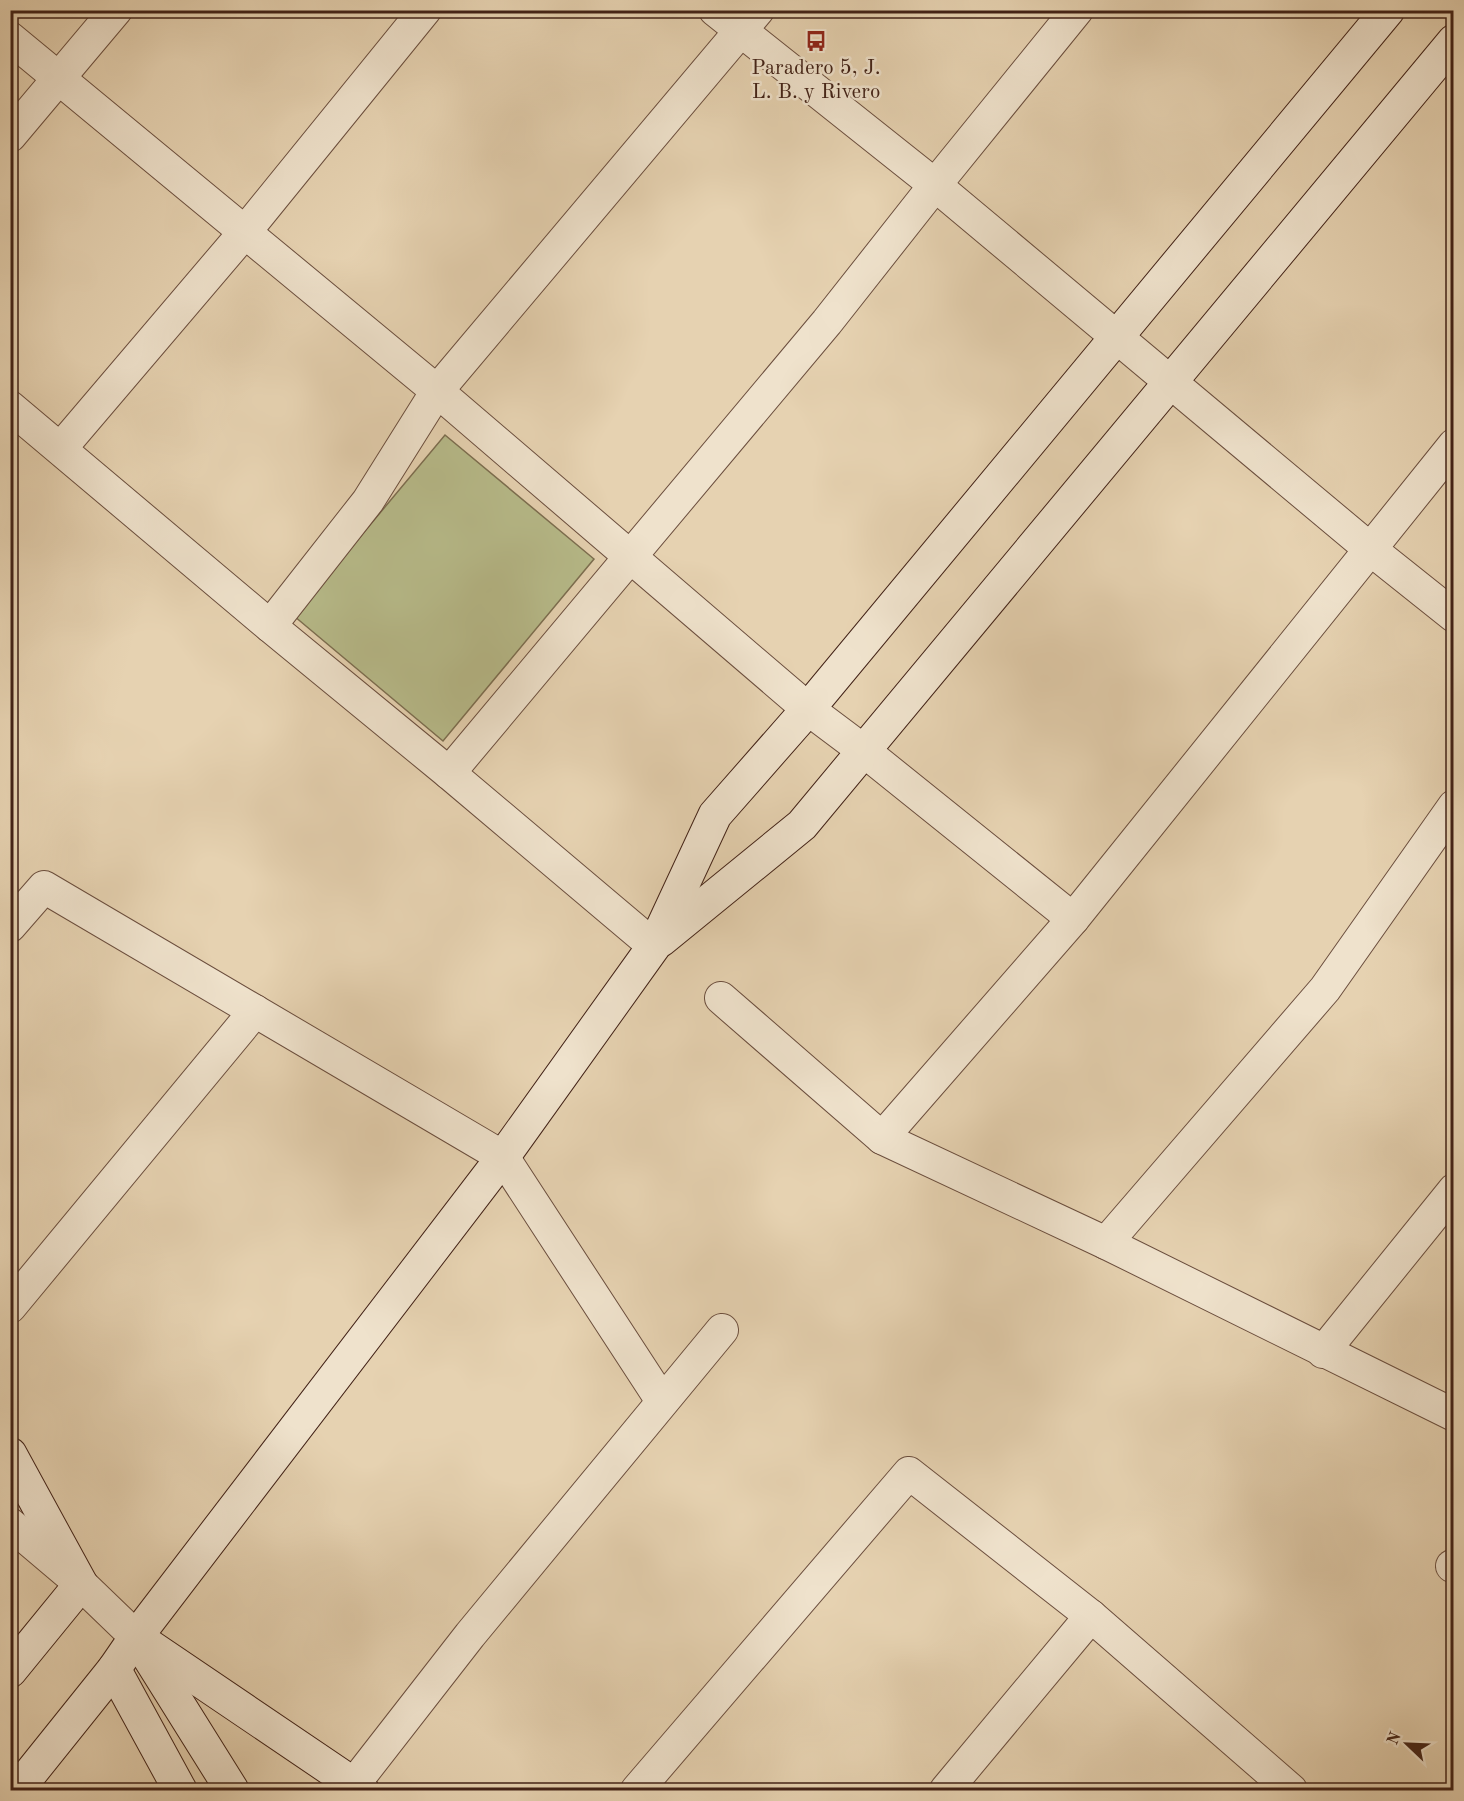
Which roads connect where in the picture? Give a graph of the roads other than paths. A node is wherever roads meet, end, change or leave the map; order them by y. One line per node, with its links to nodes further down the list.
1 (116, 10): 9 (street)
2 (425, 10): 12 (street)
3 (715, 10): 6 (street)
4 (1077, 10): 11 (street)
5 (1388, 10): 13 (street)
6 (749, 21): 11 (street); 15 (street)
7 (10, 38): 9 (street)
8 (1454, 41): 14 (street)
9 (58, 78): 10 (street); 12 (street)
10 (10, 136)
11 (935, 185): 13 (street); 20 (street)
12 (244, 233): 15 (street); 18 (street)
13 (1116, 337): 14 (street); 23 (street)
14 (1170, 383): 19 (street); 24 (street)
15 (437, 392): 20 (street); 22 (street)
16 (10, 407): 18 (street)
17 (1454, 445): 19 (street)
18 (61, 448): 22 (street)
19 (1370, 549): 21 (street); 27 (street)
20 (629, 557): 23 (street); 25 (street)
21 (1454, 616)
22 (270, 626): 25 (street)
23 (808, 709): 24 (street); 29 (street)
24 (864, 751): 27 (street); 29 (street)
25 (449, 773): 29 (street)
26 (1454, 806): 35 (street)
27 (1073, 919): 32 (street)
28 (10, 926): 31 (street)
29 (654, 946): 33 (street)
30 (721, 998): 32 (street)
31 (255, 1011): 33 (street); 36 (street)
32 (882, 1138): 35 (street)
33 (503, 1157): 39 (street); 45 (street)
34 (1454, 1190): 38 (street)
35 (1106, 1243): 38 (street)
36 (10, 1307)
37 (722, 1330): 39 (street)
38 (1323, 1352): 40 (street)
39 (662, 1401): 49 (street)
40 (1454, 1415)
41 (10, 1454): 43 (street)
42 (10, 1524): 43 (street)
43 (81, 1584): 45 (street); 47 (street)
44 (1091, 1616): 48 (street); 53 (street); 54 (street)
45 (136, 1637): 46 (street); 49 (street); 52 (street)
46 (114, 1669): 50 (street); 51 (street)
47 (10, 1671)
48 (1275, 1786)
49 (358, 1787)
50 (17, 1791)
51 (180, 1791)
52 (232, 1791)
53 (637, 1791)
54 (946, 1791)

